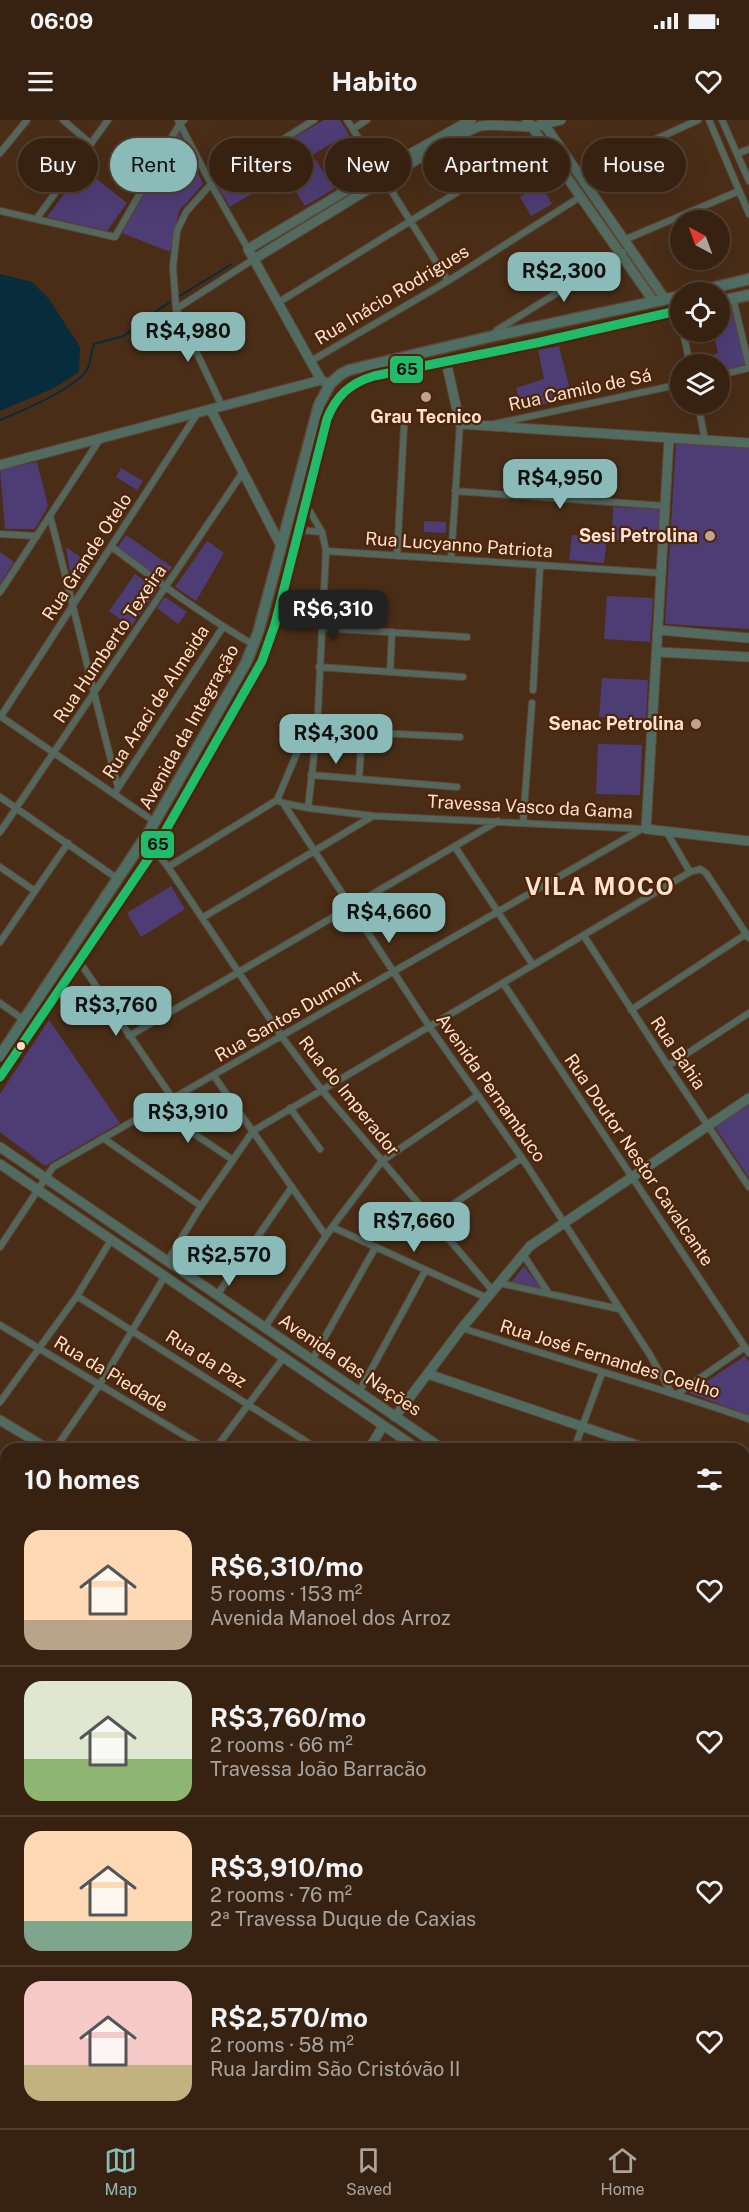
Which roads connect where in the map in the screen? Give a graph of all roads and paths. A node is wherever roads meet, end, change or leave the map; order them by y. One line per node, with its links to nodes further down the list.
1 (27, 120): 22 (street)
2 (63, 120): 16 (street)
3 (108, 120): 17 (street)
4 (314, 120): 18 (street)
5 (346, 120): 15 (street)
6 (368, 120): 15 (street)
7 (471, 120): 23 (street)
8 (561, 120): 14 (street)
9 (698, 120): 26 (street)
10 (709, 120): 31 (street)
11 (723, 120): 24 (street)
12 (181, 121): 27 (street); 41 (street)
13 (529, 123): 14 (street); 20 (street); 25 (street)
14 (543, 123): 26 (street)
15 (353, 129): 19 (street)
16 (84, 138)
17 (95, 138)
18 (285, 138)
19 (359, 138)
20 (540, 138)
21 (749, 149): 24 (street)
22 (0, 153)
23 (411, 153)
24 (737, 154): 28 (street)
25 (411, 164)
26 (579, 174): 43 (street)
27 (209, 180)
28 (749, 181)
29 (570, 183): 38 (street)
30 (209, 186): 57 (street)
31 (739, 190): 40 (street); 43 (street)
32 (56, 192): 41 (street)
33 (216, 192): 44 (street)
34 (344, 192): 44 (street)
35 (365, 192): 46 (street)
36 (392, 192): 42 (street)
37 (459, 192): 42 (street)
38 (580, 198): 45 (street); 48 (street, Rua Inácio Rodrigues)
39 (0, 211): 41 (street)
40 (749, 214)
41 (37, 218)
42 (411, 222): 48 (street); 55 (street)
43 (627, 244): 45 (street); 53 (street)
44 (248, 249): 46 (street)
45 (620, 255): 56 (street); 61 (street)
46 (254, 260): 55 (street); 57 (street)
47 (749, 279): 49 (main road)
48 (448, 281): 64 (street, Rua Inácio Rodrigues)
49 (730, 283)
50 (749, 295): 52 (main road)
51 (670, 298): 53 (main road)
52 (733, 298): 54 (main road); 66 (street)
53 (666, 299): 56 (main road)
54 (730, 299)
55 (279, 302): 64 (street)
56 (654, 302): 59 (main road)
57 (176, 309): 70 (street)
58 (670, 316): 62 (main road, Avenida da Integração)
59 (533, 328): 60 (main road); 62 (main road)
60 (512, 332): 61 (main road); 63 (main road)
61 (493, 336): 68 (main road)
62 (536, 343): 63 (main road, Avenida da Integração)
63 (514, 348): 65 (main road, Avenida da Integração)
64 (311, 361): 68 (street)
65 (446, 361): 74 (street); 84 (main road, Avenida da Integração)
66 (749, 367): 67 (street)
67 (730, 372)
68 (325, 382): 70 (street); 91 (main road, Avenida da Integração)
69 (670, 386): 75 (street, Rua Camilo de Sá)
70 (222, 406): 71 (street)
71 (211, 410): 72 (street); 82 (street)
72 (197, 414): 77 (street); 92 (street, Rua Grande Otelo)
73 (700, 414): 79 (street)
74 (460, 424): 75 (street); 83 (street)
75 (485, 426): 78 (street)
76 (404, 427): 94 (street)
77 (100, 440): 81 (street); 86 (street)
78 (669, 440): 79 (street); 85 (street)
79 (705, 440): 80 (street)
80 (746, 442)
81 (0, 465)
82 (243, 472): 91 (street); 98 (street, Rua Humberto Texeira)
83 (455, 491): 85 (street); 95 (street)
84 (305, 504): 87 (main road, Avenida da Integração); 88 (street)
85 (666, 506): 97 (street)
86 (50, 516): 90 (street); 102 (street)
87 (298, 530): 88 (street); 101 (main road, Avenida da Integração)
88 (322, 532): 93 (street)
89 (0, 534): 90 (street)
90 (37, 536): 99 (street)
91 (281, 546): 100 (main road, Avenida da Integração)
92 (112, 548): 98 (street); 102 (street, Rua Grande Otelo)
93 (326, 550): 94 (street, Rua Lucyanno Patriota); 106 (street)
94 (397, 556): 95 (street, Rua Lucyanno Patriota)
95 (451, 559): 96 (street, Rua Lucyanno Patriota)
96 (540, 566): 97 (street, Rua Lucyanno Patriota); 117 (street)
97 (662, 573): 107 (street)
98 (165, 587): 105 (street); 118 (street, Rua Humberto Texeira)
99 (0, 592)
100 (266, 600): 101 (main road); 103 (main road, Avenida da Integração)
101 (280, 603): 104 (main road, Avenida da Integração)
102 (73, 604): 118 (street); 120 (street, Rua Grande Otelo)
103 (261, 621): 104 (main road); 111 (main road, Avenida da Integração)
104 (275, 624): 145 (main road, Avenida da Integração)
105 (222, 627): 111 (street); 127 (street, Rua Araci de Almeida)
106 (321, 628): 108 (street); 114 (street)
107 (658, 630): 110 (street); 112 (street)
108 (392, 632): 109 (street); 115 (street)
109 (467, 637)
110 (749, 638)
111 (254, 645): 136 (main road, Avenida da Integração)
112 (658, 652): 113 (street); 138 (street)
113 (749, 657)
114 (319, 667): 115 (street); 121 (street)
115 (390, 672): 116 (street)
116 (464, 677)
117 (533, 690)
118 (93, 695): 124 (street, Rua Humberto Texeira); 127 (street)
119 (532, 703): 137 (street)
120 (0, 716): 124 (street)
121 (316, 730): 122 (street); 125 (street); 131 (street)
122 (362, 733): 123 (street); 126 (street)
123 (460, 737)
124 (56, 753): 129 (street); 132 (street, Rua Humberto Texeira)
125 (311, 775): 126 (street); 133 (street)
126 (359, 779): 128 (street)
127 (118, 787): 129 (street, Rua Araci de Almeida)
128 (457, 787)
129 (114, 794): 136 (street)
130 (0, 797): 132 (street)
131 (280, 802): 133 (street, Travessa Vasco da Gama); 146 (street, Avenida Pernambuco); 148 (street)
132 (16, 808): 140 (street, Rua Humberto Texeira); 143 (street)
133 (309, 808): 134 (street, Travessa Vasco da Gama)
134 (374, 816): 135 (street, Travessa Vasco da Gama); 146 (street)
135 (498, 821): 137 (street, Travessa Vasco da Gama); 144 (street)
136 (155, 822): 141 (main road, Avenida da Integração)
137 (523, 822): 138 (street, Travessa Vasco da Gama)
138 (644, 829): 139 (street, Travessa Vasco da Gama); 153 (street, Rua Santos Dumont)
139 (666, 831): 142 (street, Travessa Vasco da Gama); 149 (street)
140 (0, 832)
141 (145, 838): 145 (street, Rua do Imperador); 150 (main road, Avenida da Integração)
142 (749, 841)
143 (68, 843): 150 (street); 151 (street)
144 (455, 847): 152 (street); 153 (street)
145 (155, 849): 148 (street, Rua do Imperador); 158 (main road, Avenida da Integração)
146 (314, 852): 152 (street, Avenida Pernambuco); 154 (street)
147 (0, 867): 151 (street)
148 (168, 867): 154 (street, Rua do Imperador)
149 (693, 870): 155 (street); 156 (street)
150 (118, 879): 166 (main road, Avenida da Integração)
151 (34, 891): 157 (street)
152 (351, 908): 160 (street, Avenida Pernambuco); 161 (street)
153 (499, 911): 159 (street); 160 (street, Rua Santos Dumont)
154 (202, 918): 161 (street, Rua do Imperador)
155 (584, 936): 159 (street); 164 (street, Rua Bahia)
156 (747, 936): 164 (street)
157 (0, 942)
158 (79, 961): 168 (street); 173 (main road, Avenida da Integração)
159 (533, 965): 162 (street)
160 (393, 972): 167 (street, Avenida Pernambuco); 169 (street, Rua Santos Dumont)
161 (240, 973): 168 (street); 169 (street, Rua do Imperador)
162 (503, 983): 167 (street); 189 (street, Rua Doutor Nestor Cavalcante)
163 (0, 1004): 166 (street)
164 (631, 1010): 171 (street, Rua Bahia)
165 (749, 1013): 171 (street)
166 (24, 1020): 170 (main road, Avenida da Integração)
167 (429, 1026): 174 (street); 175 (street, Avenida Pernambuco)
168 (129, 1036): 177 (street)
169 (282, 1037): 172 (street, Rua Santos Dumont); 174 (street, Rua do Imperador)
170 (0, 1056)
171 (668, 1066): 180 (street, Rua Bahia)
172 (214, 1076): 177 (street, Rua Santos Dumont); 181 (street)
173 (0, 1077)
174 (321, 1089): 179 (street); 187 (street, Rua do Imperador)
175 (477, 1096): 185 (street, Avenida Pernambuco); 187 (street)
176 (749, 1098): 180 (street)
177 (172, 1099): 178 (street, Rua Santos Dumont)
178 (156, 1108): 182 (street, Rua Santos Dumont); 186 (street)
179 (290, 1108): 181 (street); 184 (street)
180 (709, 1125): 189 (street); 191 (street, Rua Bahia)
181 (253, 1131): 186 (street); 192 (street)
182 (103, 1138): 190 (street, Rua Santos Dumont); 194 (street)
183 (0, 1147): 190 (street, Avenida das Nações)
184 (320, 1149)
185 (522, 1158): 195 (street); 196 (street, Avenida Pernambuco)
186 (233, 1160): 194 (street)
187 (382, 1161): 195 (street, Rua do Imperador); 197 (street)
188 (0, 1164): 193 (street, Avenida das Nações)
189 (633, 1177): 196 (street); 215 (street, Rua Doutor Nestor Cavalcante)
190 (46, 1178): 193 (street, Rua Santos Dumont); 203 (street, Avenida das Nações)
191 (749, 1186)
192 (292, 1187): 198 (street); 208 (street)
193 (38, 1191): 199 (street, Avenida das Nações); 200 (street, Rua Santos Dumont)
194 (201, 1206): 203 (street)
195 (431, 1219): 206 (street, Rua do Imperador)
196 (563, 1222): 202 (street); 210 (street, Avenida Pernambuco)
197 (332, 1227): 198 (street); 201 (street)
198 (326, 1236): 212 (street)
199 (111, 1240): 205 (street, Avenida das Nações); 209 (street)
200 (0, 1245)
201 (375, 1248): 204 (street); 219 (street)
202 (523, 1254): 206 (street); 207 (street)
203 (168, 1260): 208 (street, Avenida das Nações)
204 (425, 1271): 206 (street); 225 (street)
205 (165, 1276): 214 (street); 218 (street, Avenida das Nações)
206 (493, 1291): 207 (street); 213 (street)
207 (550, 1294): 210 (street)
208 (217, 1295): 212 (street, Avenida das Nações)
209 (77, 1296): 214 (street, Rua da Paz); 216 (street)
210 (619, 1309): 226 (street, Avenida Pernambuco)
211 (0, 1325): 216 (street, Rua da Piedade)
212 (265, 1327): 219 (street, Avenida das Nações)
213 (462, 1328): 220 (street, Rua José Fernandes Coelho); 221 (street)
214 (132, 1331): 223 (street); 228 (street, Rua da Paz)
215 (745, 1347): 217 (street, Rua Doutor Nestor Cavalcante); 226 (street)
216 (39, 1348): 223 (street, Rua da Piedade); 227 (street)
217 (749, 1353)
218 (284, 1357): 224 (street, Avenida das Nações); 228 (street)
219 (312, 1360): 222 (street, Avenida das Nações)
220 (602, 1373): 226 (street, Rua José Fernandes Coelho); 233 (street)
221 (428, 1374): 229 (street); 233 (street)
222 (333, 1375): 224 (street); 225 (street, Avenida das Nações)
223 (100, 1384): 235 (street); 236 (street, Rua da Piedade)
224 (326, 1386): 232 (street, Avenida das Nações)
225 (359, 1392): 229 (street, Avenida das Nações)
226 (674, 1393): 230 (street, Rua José Fernandes Coelho)
227 (0, 1402)
228 (249, 1404): 237 (street); 238 (street, Rua da Paz)
229 (395, 1417): 241 (street, Avenida das Nações)
230 (749, 1419)
231 (0, 1420): 234 (street)
232 (384, 1426): 239 (street); 240 (street, Avenida das Nações)
233 (581, 1427): 242 (street); 243 (street)
234 (38, 1443)
235 (59, 1443)
236 (197, 1443)
237 (220, 1443)
238 (309, 1443)
239 (373, 1443)
240 (409, 1443)
241 (434, 1443)
242 (576, 1443)
243 (630, 1443)

